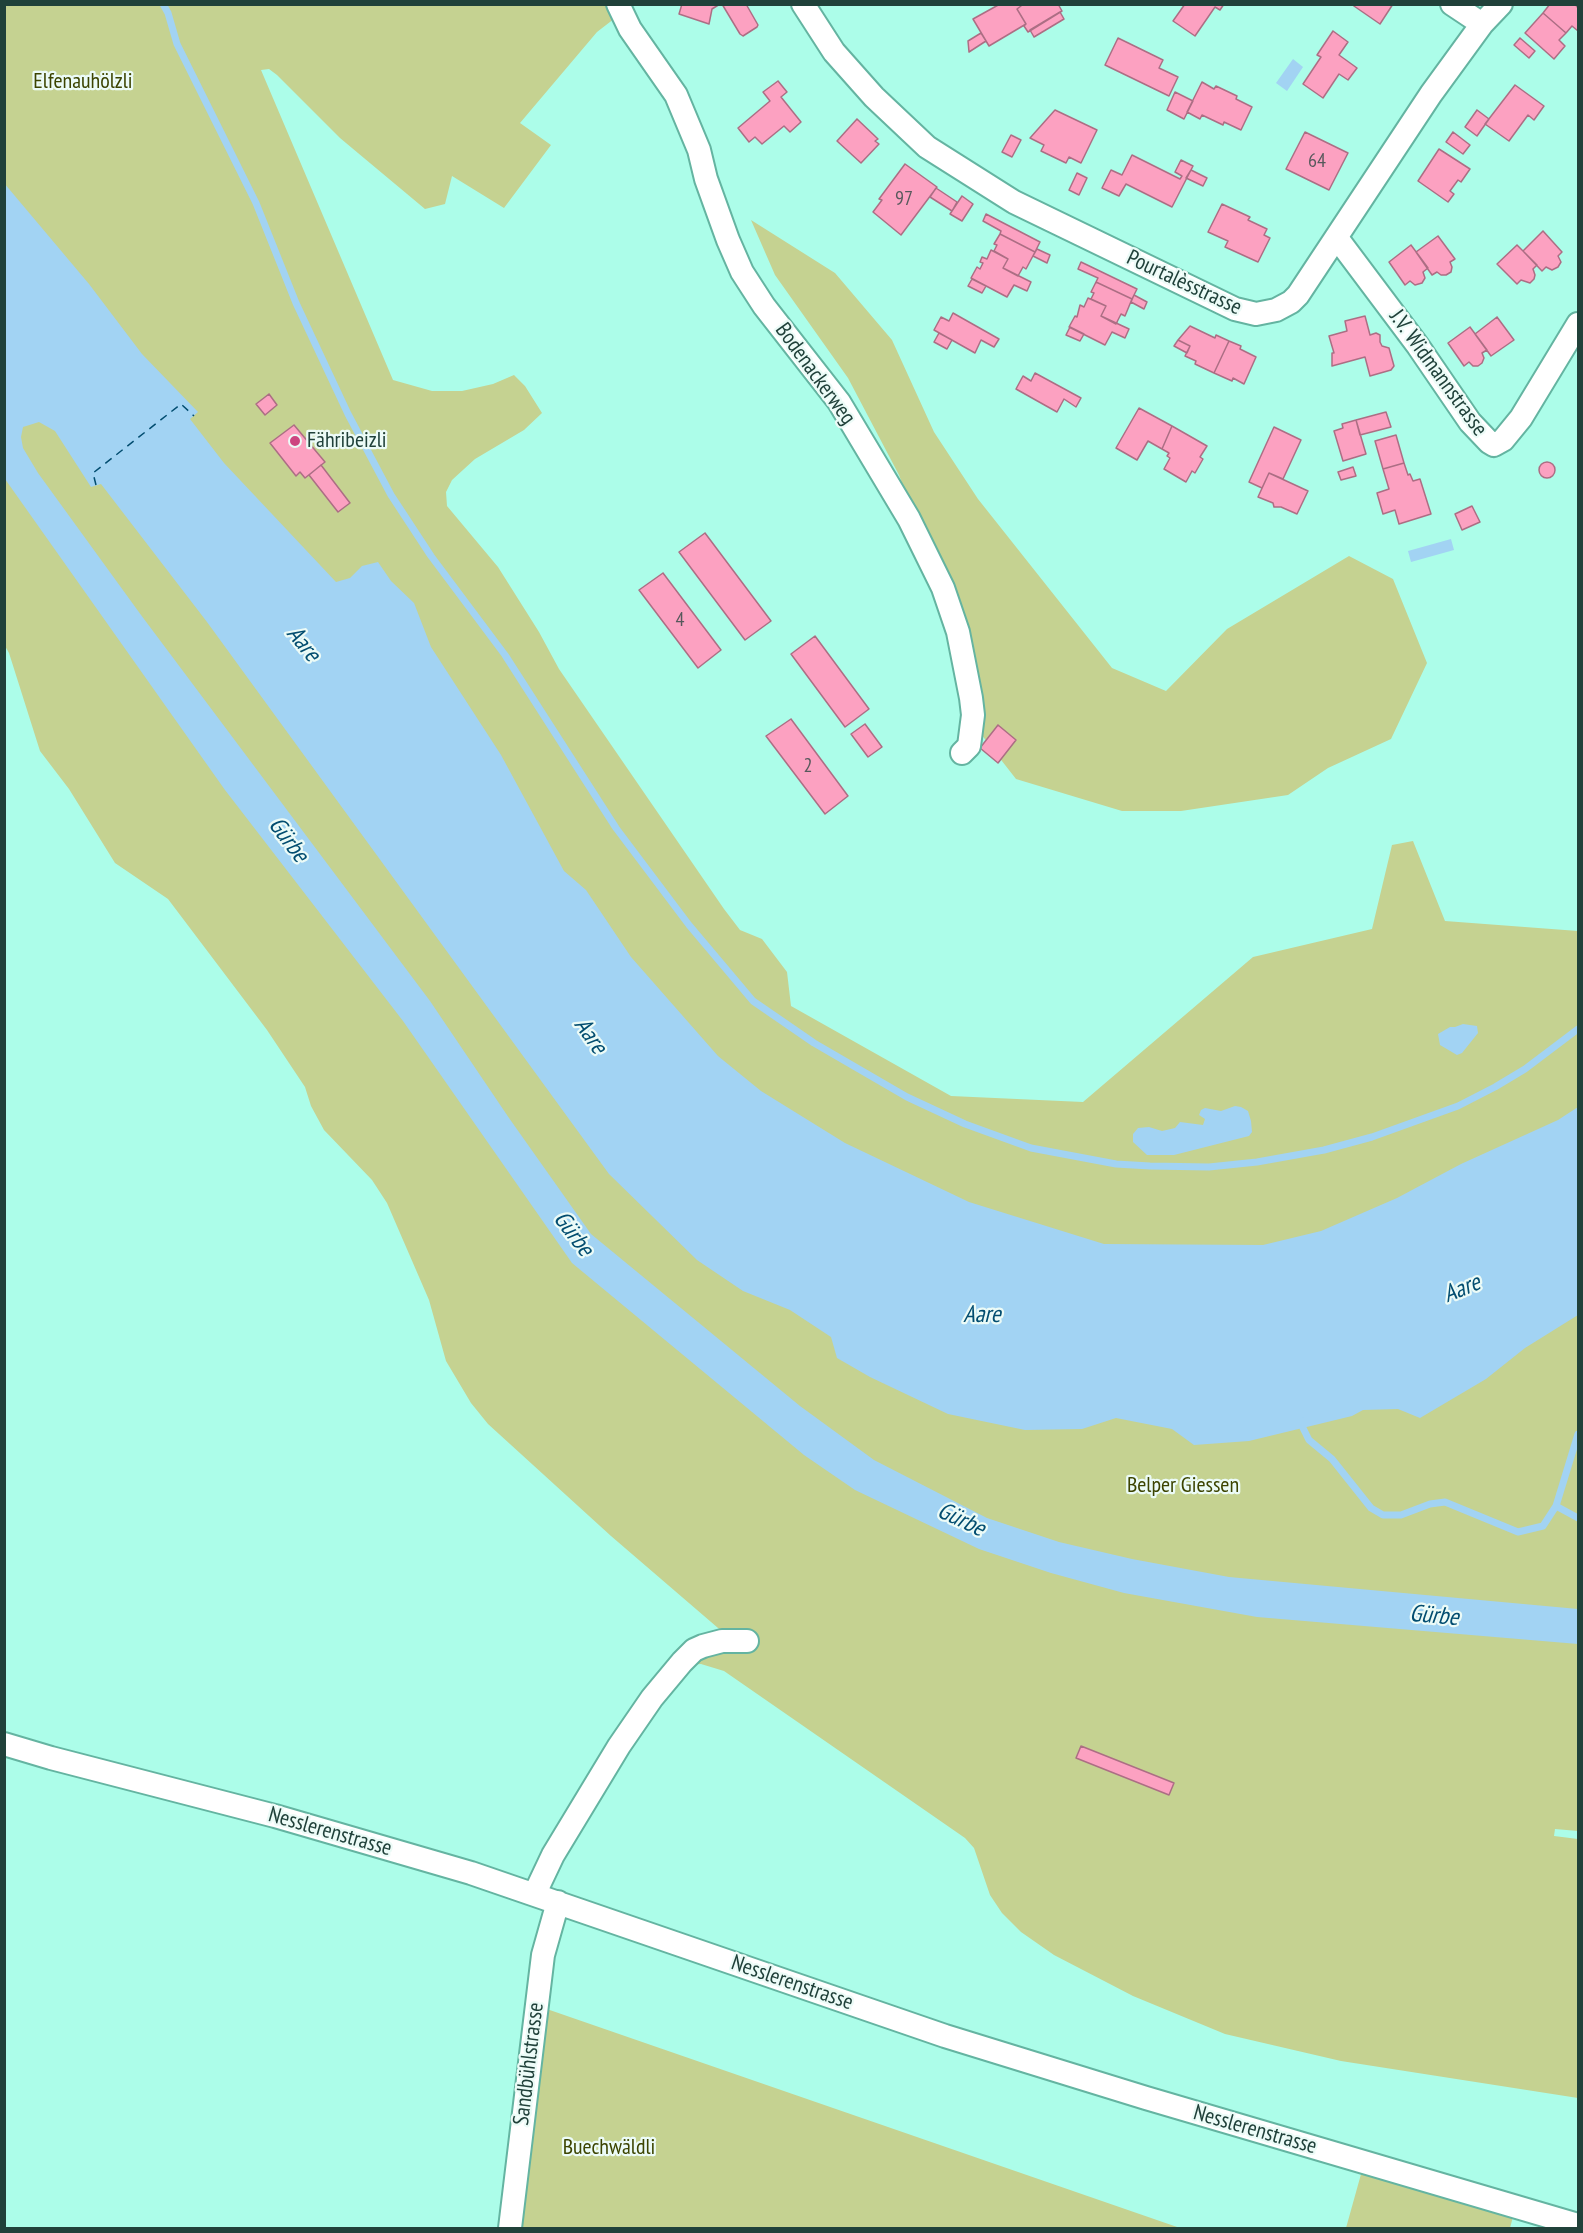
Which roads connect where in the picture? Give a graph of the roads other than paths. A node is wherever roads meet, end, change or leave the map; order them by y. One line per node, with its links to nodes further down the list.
1 (618, 4): 8 (street, Bodenackerweg)
2 (803, 4): 6 (street, Pourtalèsstrasse)
3 (1452, 4): 5 (street)
4 (1501, 4): 5 (street, Pourtalèsstrasse)
5 (1482, 24): 6 (street, Pourtalèsstrasse)
6 (1337, 238): 7 (street, J.V. Widmannstrasse)
7 (1578, 324)
8 (962, 753)
9 (747, 1641): 11 (street)
10 (4, 1744): 11 (street, Nesslerenstrasse)
11 (535, 1893): 12 (street, Nesslerenstrasse)
12 (558, 1902): 13 (street, Nesslerenstrasse); 14 (street, Sandbühlstrasse)
13 (1578, 2225)
14 (510, 2229)

